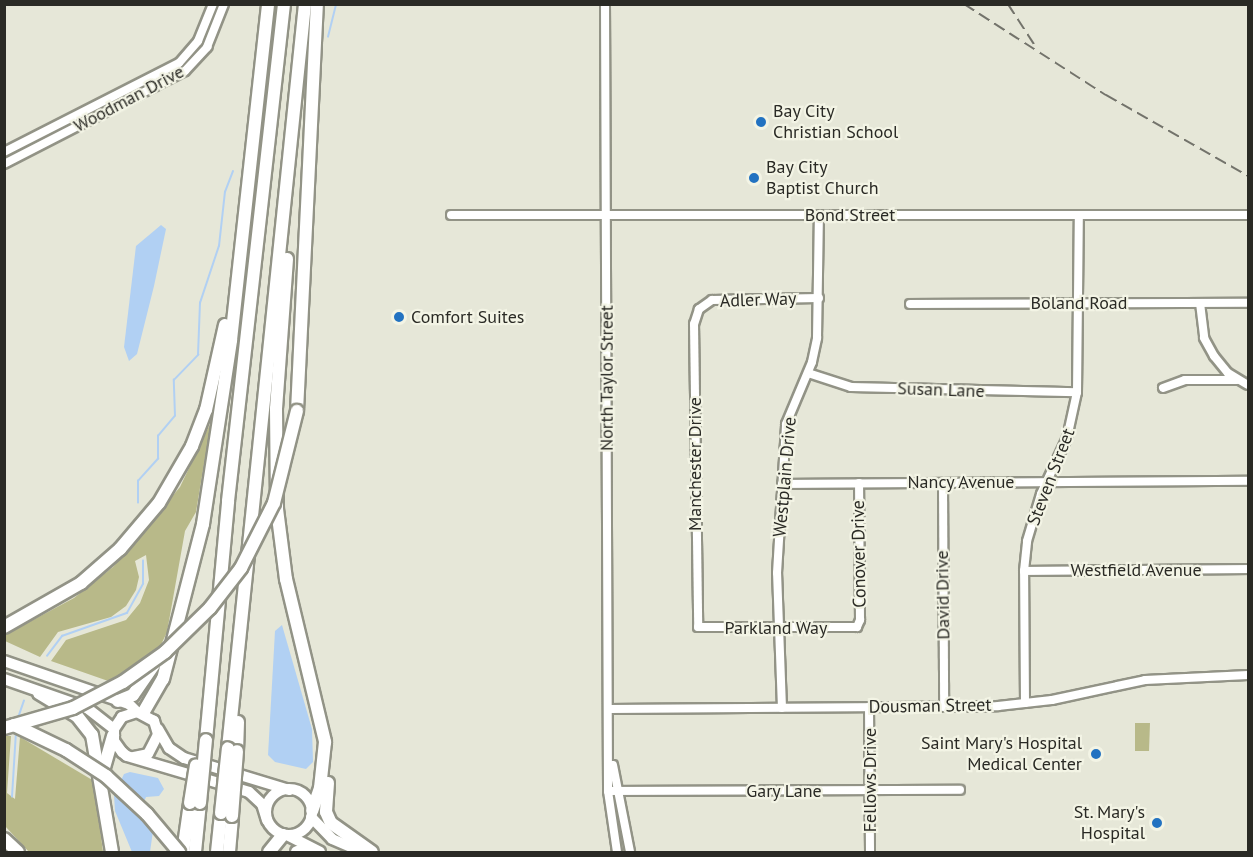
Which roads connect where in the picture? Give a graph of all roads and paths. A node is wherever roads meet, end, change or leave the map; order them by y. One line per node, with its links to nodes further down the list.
1 (213, 4): 8 (street, Woodman Drive)
2 (224, 4): 9 (street, Woodman Drive)
3 (268, 4): 16 (highway)
4 (284, 4): 63 (highway, bridge)
5 (305, 4): 15 (highway)
6 (317, 4): 53 (highway, bridge)
7 (605, 4): 14 (street, North Taylor Street)
8 (4, 152)
9 (4, 164)
10 (451, 215): 14 (street, Bond Street)
11 (819, 215): 12 (street, Bond Street); 14 (street, Bond Street); 17 (street, Westplain Drive)
12 (1079, 215): 13 (street, Bond Street); 18 (street, Steven Street)
13 (1248, 215)
14 (606, 216): 49 (street, North Taylor Street)
15 (283, 233): 55 (highway); 66 (highway, bridge)
16 (242, 242): 37 (highway); 38 (highway)
17 (819, 298): 22 (street, Adler Way); 23 (street, Westplain Drive)
18 (1078, 303): 19 (street, Boland Road); 21 (street, Boland Road); 27 (street, Steven Street)
19 (1200, 303): 20 (street, Boland Road); 24 (street)
20 (1248, 303)
21 (910, 304)
22 (699, 309): 35 (street, Manchester Drive)
23 (808, 373): 27 (street, Susan Lane); 32 (street, Westplain Drive)
24 (1237, 380): 25 (street); 26 (street)
25 (1248, 385)
26 (1163, 388)
27 (1077, 392): 29 (street, Steven Street)
28 (1248, 481): 29 (street, Nancy Avenue)
29 (1047, 482): 31 (street, Nancy Avenue); 34 (street, Steven Street)
30 (859, 483): 31 (street, Nancy Avenue); 32 (street, Nancy Avenue); 36 (street, Conover Drive)
31 (943, 483): 47 (street, David Drive)
32 (782, 484): 39 (street, Westplain Drive)
33 (1248, 569): 34 (street, Westfield Avenue)
34 (1024, 571): 45 (street, Steven Street)
35 (696, 620): 39 (street, Parkland Way)
36 (859, 624): 39 (street, Parkland Way)
37 (176, 626): 44 (highway); 50 (highway)
38 (6, 627)
39 (779, 629): 48 (street, Westplain Drive)
40 (6, 660): 44 (main road)
41 (1248, 675): 45 (street, Dousman Street)
42 (4, 679): 43 (main road)
43 (39, 693): 54 (main road); 64 (highway)
44 (118, 701): 50 (main road)
45 (1025, 703): 47 (street, Dousman Street)
46 (869, 707): 47 (street, Dousman Street); 48 (street, Dousman Street); 62 (street, Fellows Drive)
47 (944, 707)
48 (782, 708): 49 (street, Dousman Street)
49 (609, 709): 56 (street, North Taylor Street)
50 (140, 713): 52 (main road); 54 (main road)
51 (4, 722): 73 (highway, bridge)
52 (157, 727): 57 (main road); 58 (main road)
53 (4, 729)
54 (113, 732): 57 (main road); 64 (highway)
55 (325, 742): 65 (highway); 80 (highway)
56 (610, 752): 59 (street); 61 (street)
57 (134, 757): 67 (main road)
58 (289, 790): 65 (main road); 67 (main road)
59 (618, 790): 61 (street, Gary Lane); 62 (street, Gary Lane); 82 (street)
60 (960, 790): 62 (street, Gary Lane)
61 (608, 791): 81 (street)
62 (870, 791): 83 (street, Fellows Drive)
63 (195, 803): 73 (highway); 74 (highway)
64 (102, 808): 72 (highway)
65 (311, 814): 68 (main road); 79 (main road)
66 (227, 815): 75 (highway); 76 (highway)
67 (267, 820): 68 (main road)
68 (285, 835): 70 (main road); 77 (highway)
69 (4, 839): 71 (highway)
70 (315, 851): 78 (highway)
71 (18, 852)
72 (112, 852)
73 (181, 852)
74 (195, 852)
75 (217, 852)
76 (229, 852)
77 (269, 852)
78 (297, 852)
79 (362, 852)
80 (372, 852)
81 (617, 852)
82 (630, 852)
83 (870, 852)

